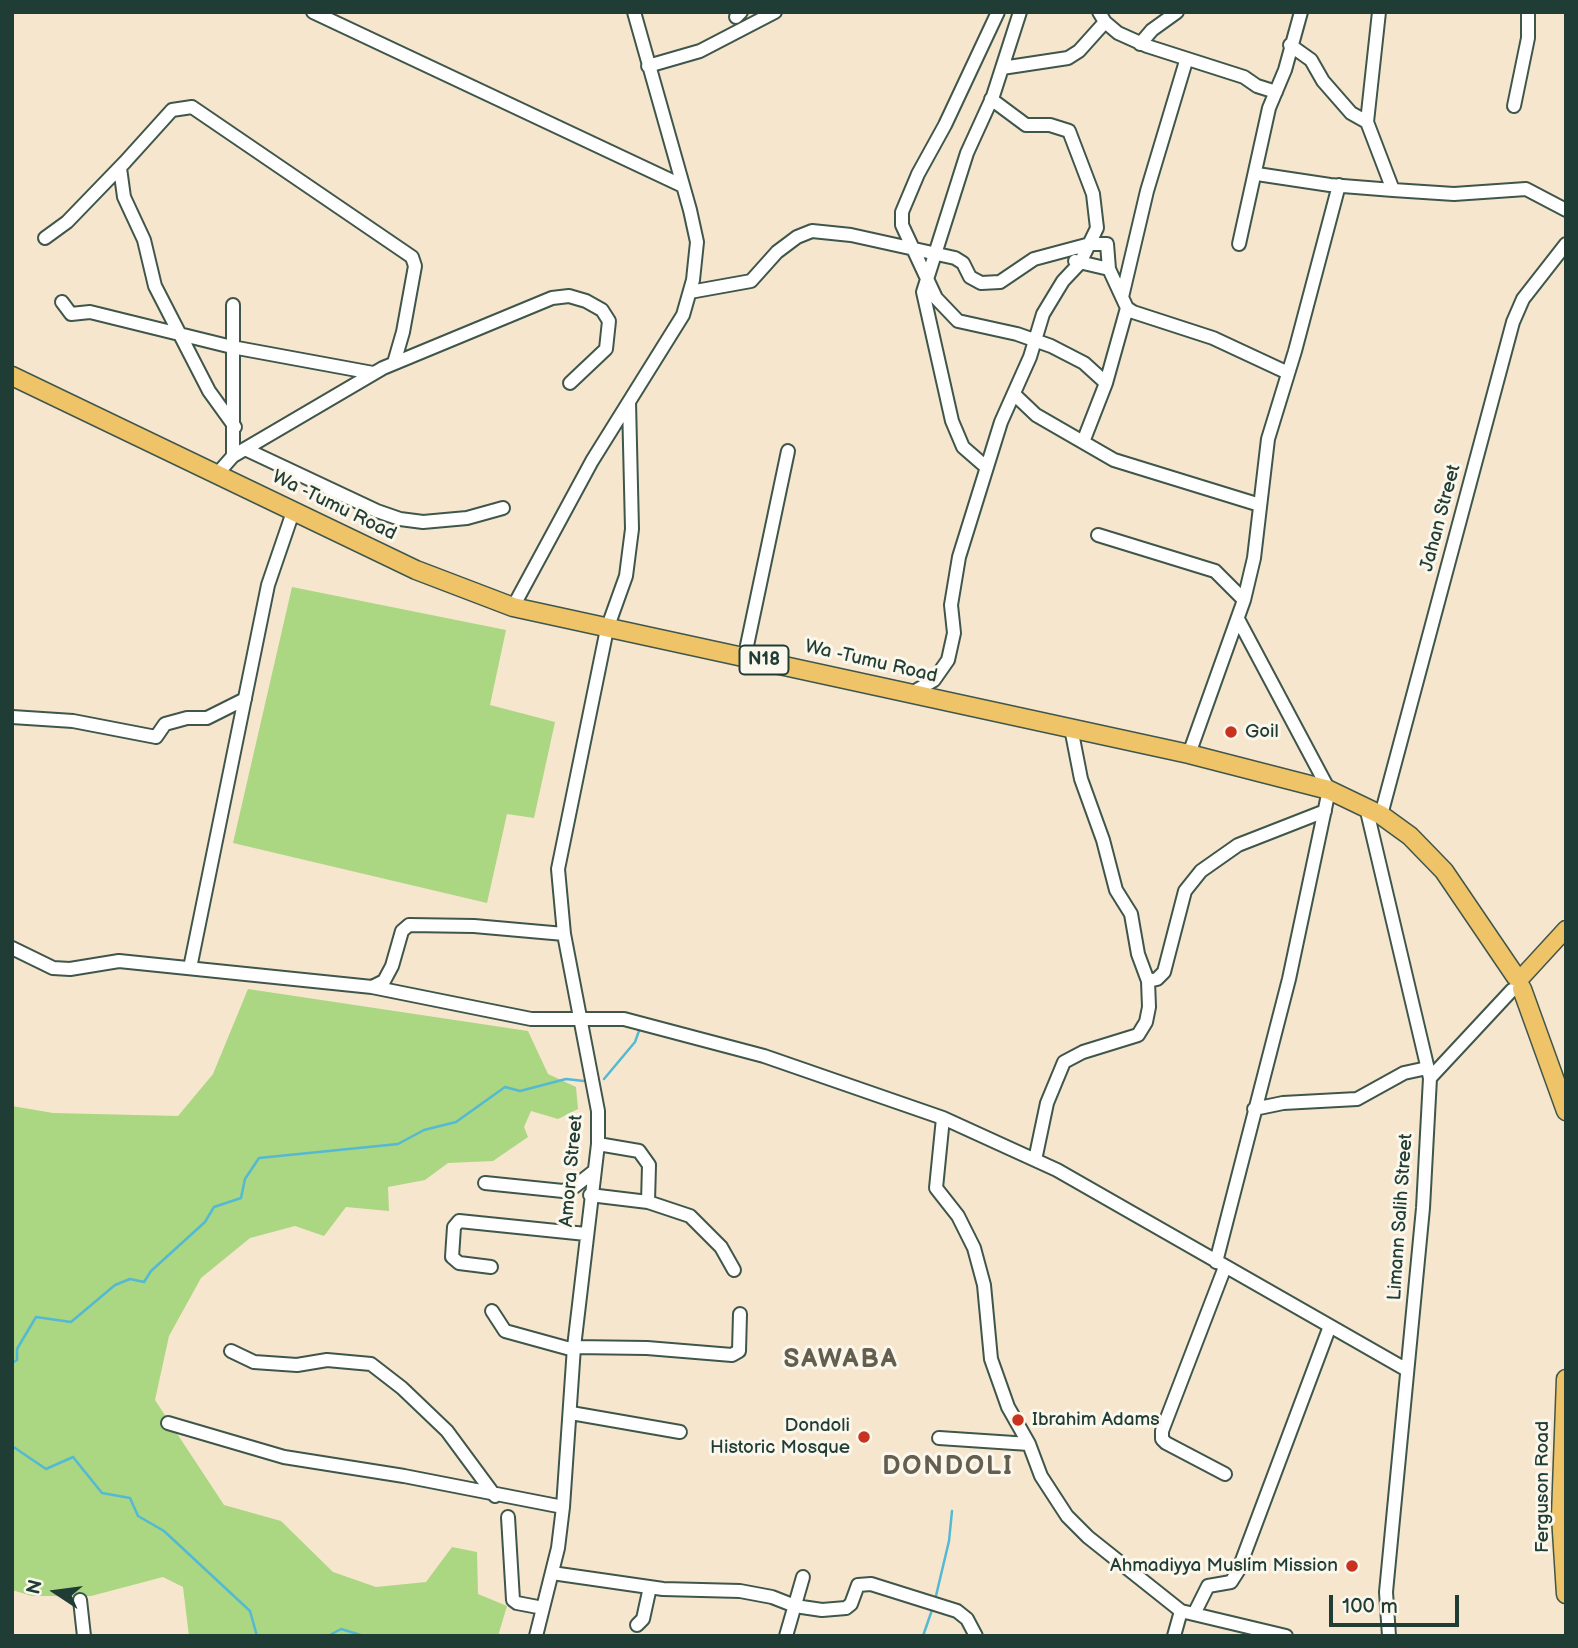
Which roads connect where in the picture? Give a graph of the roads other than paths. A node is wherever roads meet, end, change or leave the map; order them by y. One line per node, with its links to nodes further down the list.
1 (313, 12): 23 (street)
2 (634, 12): 14 (street)
3 (775, 12): 14 (street)
4 (998, 12): 30 (street)
5 (1020, 12): 15 (street)
6 (1177, 12): 11 (street)
7 (1301, 12): 12 (street)
8 (1379, 12): 19 (street)
9 (1528, 12): 18 (street)
10 (1102, 17): 11 (street); 15 (street)
11 (1140, 44): 13 (street)
12 (1290, 45): 16 (street); 19 (street)
13 (1186, 61): 16 (street); 38 (street)
14 (648, 66): 23 (street)
15 (1002, 68): 17 (street)
16 (1276, 92): 21 (street)
17 (992, 99): 27 (street); 31 (street)
18 (1514, 106)
19 (1367, 122): 24 (street)
20 (120, 168): 26 (street); 40 (street); 43 (street)
21 (1257, 174): 22 (street); 28 (street)
22 (1339, 185): 24 (street); 44 (street)
23 (684, 186): 36 (street)
24 (1393, 190): 25 (street)
25 (1566, 210)
26 (45, 239)
27 (1090, 244): 32 (street); 33 (street); 34 (street)
28 (1239, 244)
29 (1566, 244): 74 (street, Jahan Street)
30 (911, 248): 31 (street); 35 (street); 36 (street)
31 (933, 253): 32 (street); 35 (street)
32 (1056, 255): 33 (street)
33 (1080, 262): 34 (street); 41 (street)
34 (1109, 269): 38 (street)
35 (926, 278): 41 (street); 56 (street)
36 (690, 292): 50 (street)
37 (62, 302): 40 (street)
38 (1124, 302): 44 (street); 48 (street)
39 (233, 305): 42 (street)
40 (179, 333): 42 (street); 51 (street)
41 (1035, 340): 48 (street); 49 (street)
42 (233, 347): 45 (street); 51 (street)
43 (394, 363): 45 (street); 47 (street)
44 (1286, 372): 58 (street)
45 (373, 373): 53 (street)
46 (12, 376): 57 (highway, Wa -Tumu Road / N18)
47 (570, 383)
48 (1107, 383): 52 (street)
49 (1015, 395): 52 (street); 56 (street)
50 (629, 402): 63 (street); 65 (street, Amora Street)
51 (235, 426): 55 (street)
52 (1083, 442): 58 (street)
53 (246, 449): 55 (street); 59 (street)
54 (788, 451): 66 (street)
55 (233, 456): 57 (street)
56 (986, 467): 67 (street)
57 (218, 472): 60 (highway, Wa -Tumu Road / N18)
58 (1260, 505): 62 (street)
59 (503, 508)
60 (294, 509): 63 (highway, Wa -Tumu Road / N18); 68 (street)
61 (1098, 535): 62 (street)
62 (1244, 600): 64 (street)
63 (513, 607): 65 (highway, Wa -Tumu Road / N18)
64 (1238, 619): 71 (street); 72 (street)
65 (607, 629): 66 (highway, Wa -Tumu Road / N18); 76 (street, Amora Street)
66 (746, 655): 67 (highway, Wa -Tumu Road / N18)
67 (912, 693): 70 (highway, Wa -Tumu Road / N18)
68 (245, 699): 69 (street); 79 (street)
69 (12, 717)
70 (1071, 728): 71 (highway, Wa -Tumu Road / N18); 80 (street)
71 (1189, 754): 72 (highway, Wa -Tumu Road / N18)
72 (1329, 790): 73 (street); 74 (highway, Wa -Tumu Road / N18)
73 (1325, 811): 80 (street); 85 (street)
74 (1374, 811): 81 (highway, Wa -Tumu Road / N18); 84 (street, Limann Salih Street)
75 (1566, 929): 81 (main road)
76 (564, 934): 82 (street); 83 (street, Amora Street)
77 (12, 942): 78 (street)
78 (12, 948): 79 (street)
79 (190, 968): 82 (street)
80 (1148, 981): 89 (street)
81 (1517, 984): 84 (street); 86 (highway, N18)
82 (372, 987): 83 (street)
83 (581, 1017): 87 (street); 88 (street, Amora Street)
84 (1428, 1073): 85 (street); 103 (street, Limann Salih Street)
85 (1254, 1109): 95 (street)
86 (1566, 1111)
87 (943, 1118): 89 (street); 110 (street)
88 (598, 1144): 90 (street, Amora Street); 93 (street)
89 (1035, 1160): 95 (street)
90 (593, 1172): 91 (street); 92 (street, Amora Street)
91 (485, 1183)
92 (590, 1195): 93 (street); 94 (street, Amora Street)
93 (648, 1202): 97 (street)
94 (586, 1234): 96 (street); 101 (street, Amora Street)
95 (1220, 1264): 100 (street); 111 (street)
96 (491, 1267)
97 (734, 1270)
98 (492, 1311): 101 (street)
99 (740, 1314): 101 (street)
100 (1330, 1326): 103 (street); 122 (street)
101 (574, 1349): 106 (street, Amora Street)
102 (231, 1351): 112 (street)
103 (1407, 1370): 130 (street, Limann Salih Street)
104 (1566, 1379): 105 (highway, Ferguson Road)
105 (1565, 1412): 118 (highway, Ferguson Road)
106 (571, 1413): 108 (street); 113 (street, Amora Street)
107 (168, 1423): 112 (street)
108 (680, 1432)
109 (939, 1438): 110 (street)
110 (1029, 1444): 122 (street)
111 (1225, 1474)
112 (495, 1496): 113 (street)
113 (564, 1507): 115 (street, Amora Street)
114 (508, 1517): 121 (street)
115 (552, 1573): 117 (street); 121 (street, Amora Street)
116 (803, 1577): 120 (street)
117 (650, 1587): 120 (street); 123 (street)
118 (1566, 1594)
119 (80, 1600): 124 (street)
120 (795, 1606): 126 (street); 127 (street)
121 (543, 1608): 125 (street, Amora Street)
122 (1188, 1612): 128 (street); 129 (street)
123 (637, 1625)
124 (84, 1636)
125 (536, 1636)
126 (786, 1636)
127 (976, 1636)
128 (1174, 1636)
129 (1286, 1636)
130 (1389, 1636)

